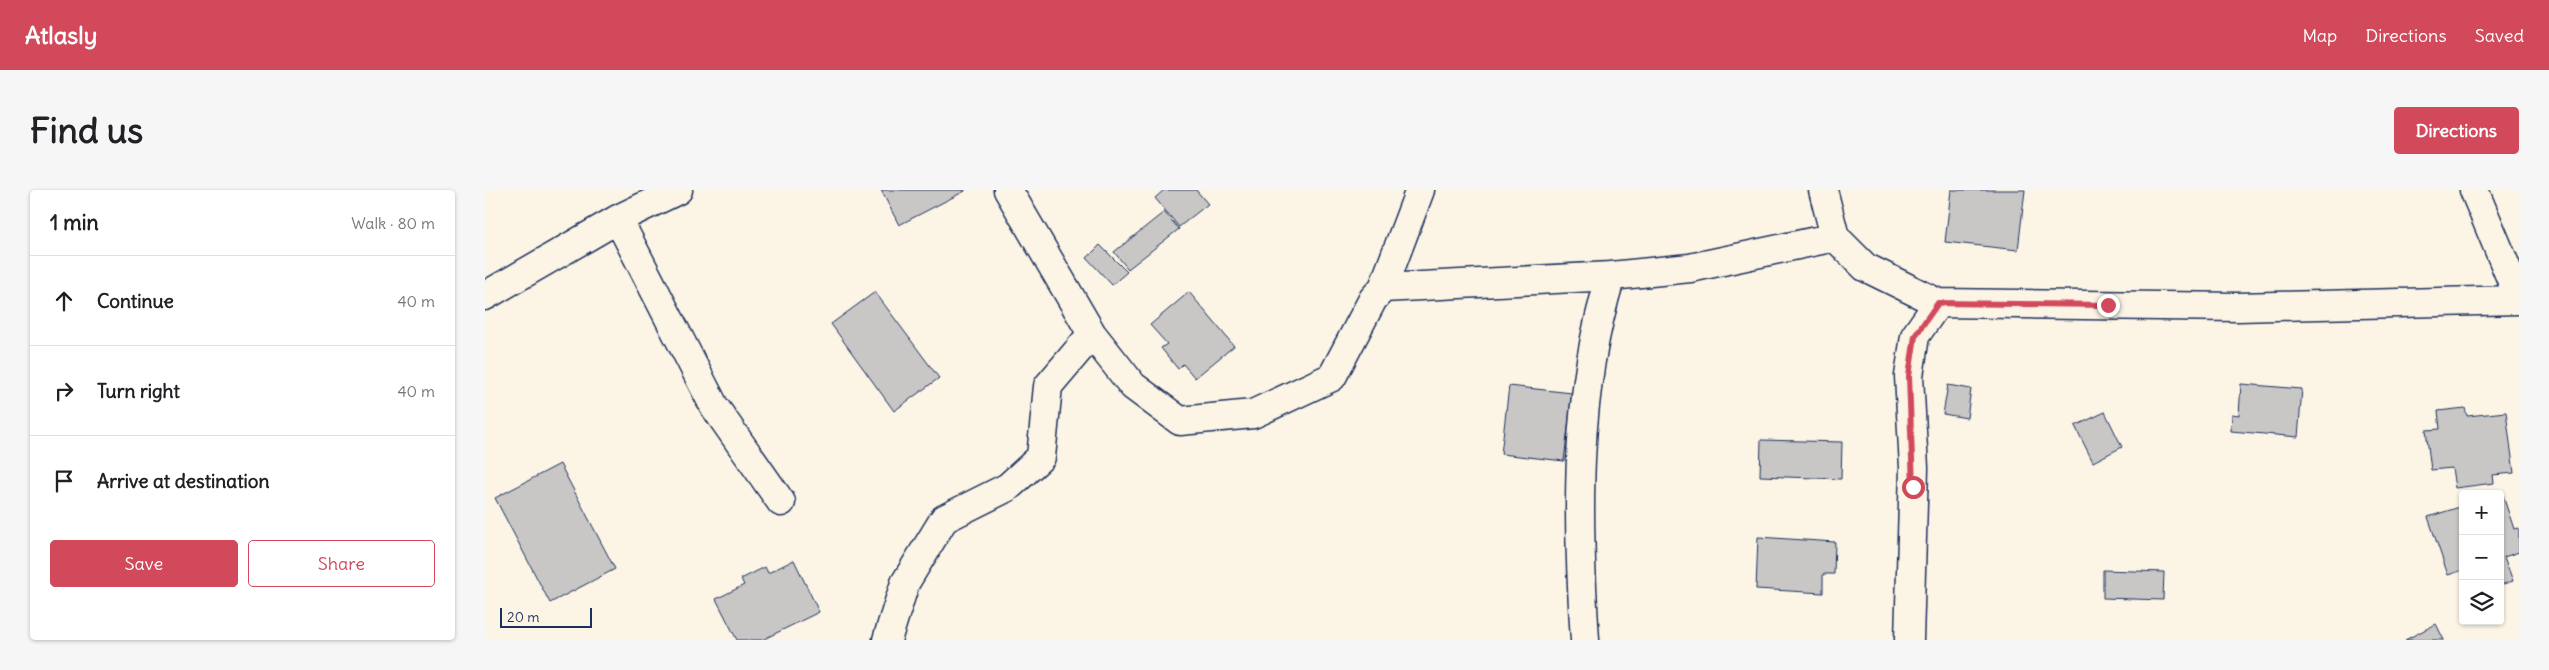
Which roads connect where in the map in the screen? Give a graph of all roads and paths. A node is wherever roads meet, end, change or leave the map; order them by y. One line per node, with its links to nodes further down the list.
1 (678, 190): 6 (street)
2 (1008, 190): 13 (street)
3 (1420, 190): 9 (street)
4 (1823, 190): 7 (street)
5 (2474, 190): 11 (street)
6 (618, 219): 10 (street); 14 (street)
7 (1835, 236): 8 (street); 12 (street)
8 (1611, 276): 9 (street); 16 (street)
9 (1383, 288): 13 (street)
10 (485, 296)
11 (2519, 299): 12 (street)
12 (1938, 303): 17 (street)
13 (1091, 334): 15 (street)
14 (781, 502)
15 (887, 640)
16 (1585, 640)
17 (1909, 640)

